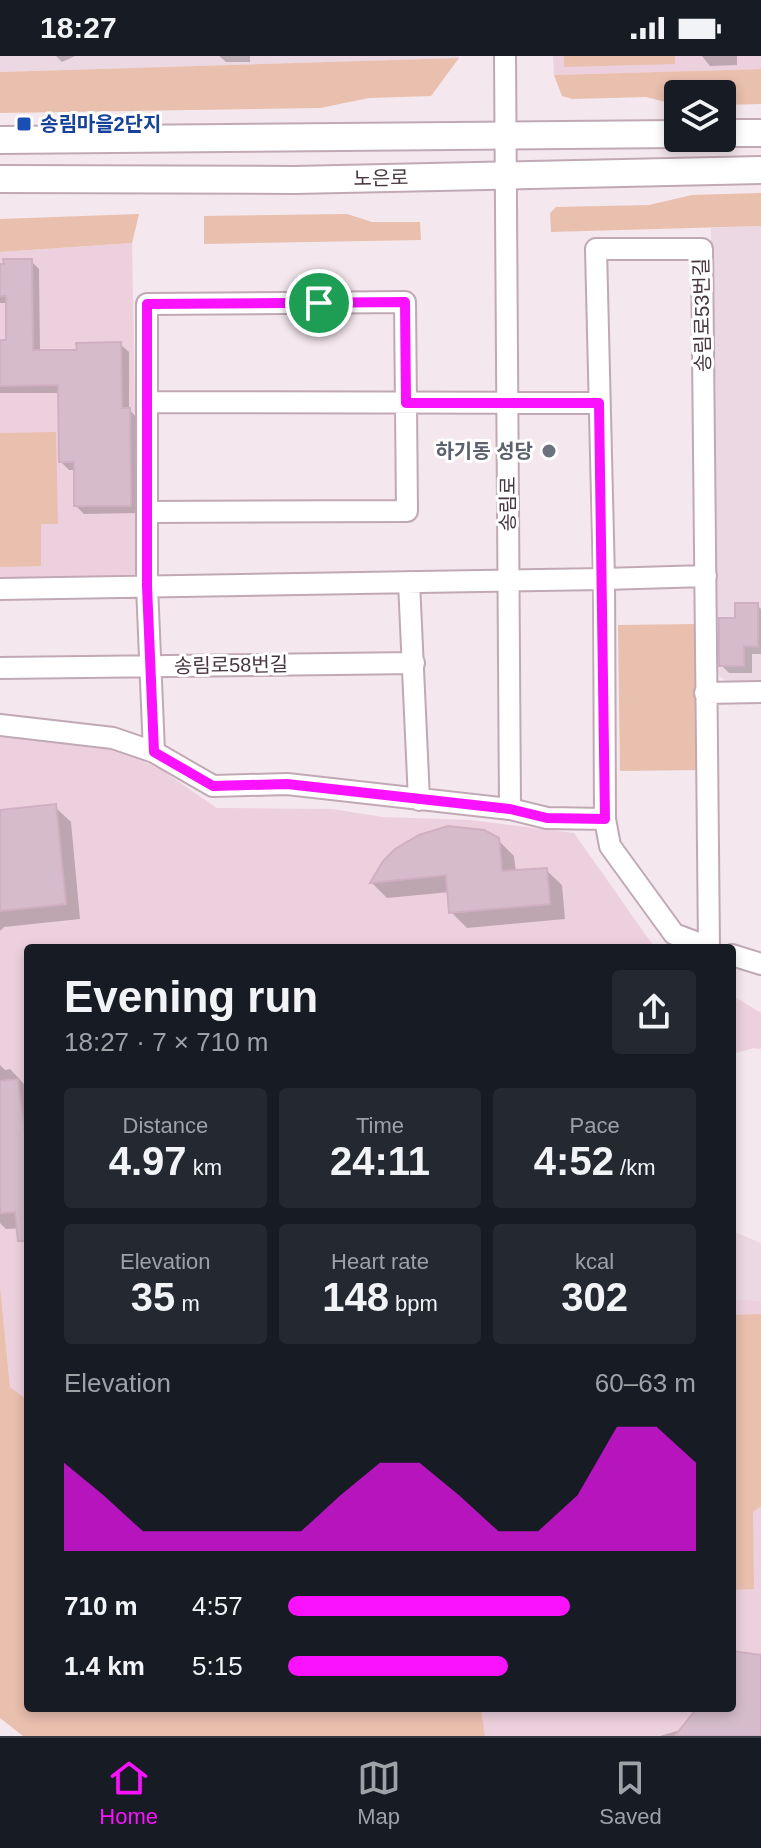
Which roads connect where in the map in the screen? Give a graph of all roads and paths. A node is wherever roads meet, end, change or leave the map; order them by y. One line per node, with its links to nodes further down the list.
1 (505, 56): 5 (street, 송림로)
2 (736, 133): 3 (street)
3 (761, 133)
4 (664, 134): 5 (street, 노은로)
5 (506, 135): 6 (street, 노은로); 8 (street, 송림로)
6 (0, 140)
7 (761, 170): 8 (street, 노은로)
8 (506, 176): 9 (street, 노은로); 12 (street, 송림로)
9 (0, 179)
10 (148, 402): 11 (street); 11 (street); 14 (street)
11 (406, 403): 12 (street); 14 (street)
12 (507, 403): 13 (street); 17 (street, 송림로)
13 (599, 403): 15 (street, 송림로53번길); 16 (street, 송림로53번길)
14 (147, 512): 19 (street)
15 (706, 576): 16 (street); 25 (street, 송림로53번길)
16 (604, 579): 17 (street); 30 (street, 송림로53번길)
17 (509, 581): 18 (street); 29 (street, 송림로)
18 (409, 582): 19 (street); 21 (street)
19 (147, 586): 20 (street); 22 (street)
20 (0, 589)
21 (414, 663): 22 (street, 송림로58번길); 28 (street)
22 (150, 665): 23 (street, 송림로58번길); 27 (street)
23 (0, 668)
24 (761, 692): 25 (street)
25 (705, 693): 32 (street, 송림로53번길)
26 (0, 725): 27 (street)
27 (154, 752): 28 (street)
28 (419, 800): 29 (street)
29 (510, 809): 30 (street)
30 (605, 819): 31 (street, 송림로53번길)
31 (700, 944)
32 (710, 944)
33 (747, 959): 34 (street)
34 (761, 978)

